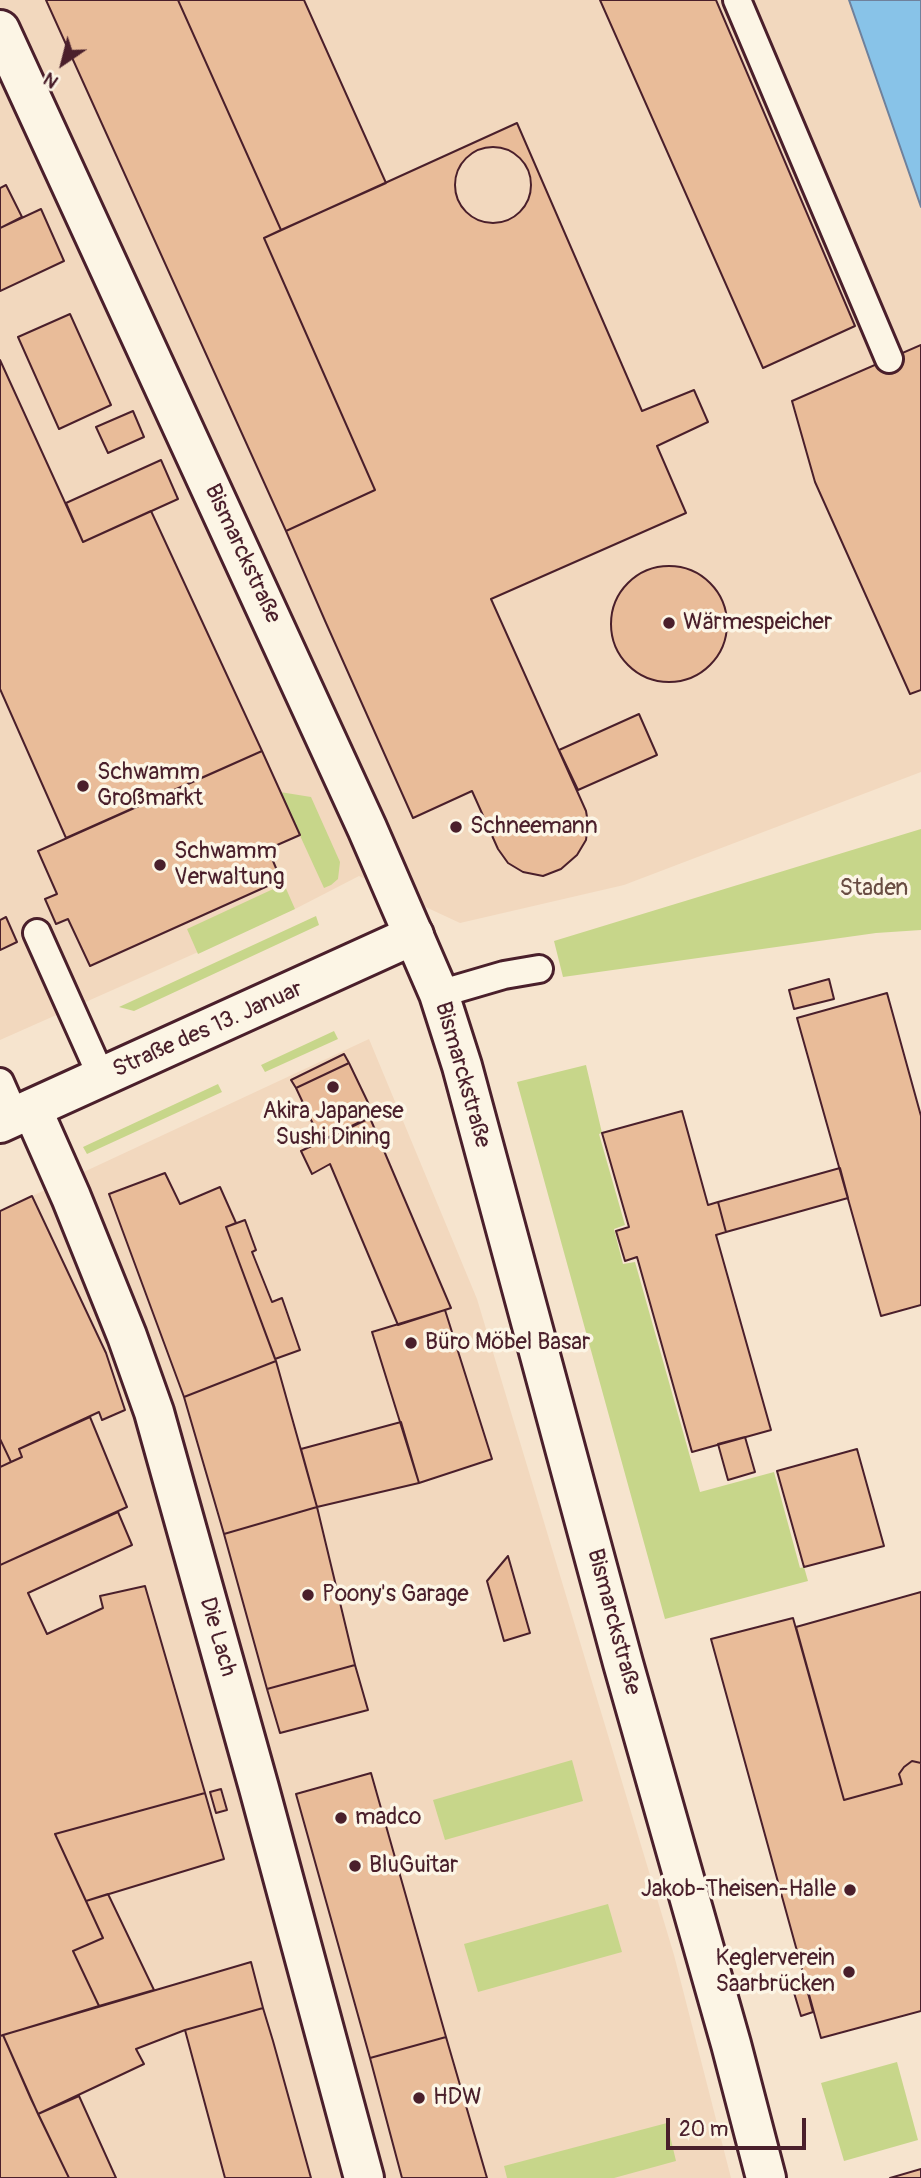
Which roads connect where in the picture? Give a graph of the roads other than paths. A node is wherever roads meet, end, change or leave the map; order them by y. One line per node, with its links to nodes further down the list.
1 (737, 0): 3 (lane)
2 (0, 30): 5 (street, Bismarckstraße)
3 (888, 359)
4 (37, 933): 8 (lane)
5 (414, 935): 7 (street, Bismarckstraße); 8 (street, Straße des 13. Januar)
6 (539, 969): 7 (lane)
7 (439, 994): 12 (street, Bismarckstraße)
8 (102, 1077): 10 (street, Straße des 13. Januar)
9 (0, 1082): 10 (lane)
10 (16, 1116): 11 (street, Die Lach)
11 (364, 2178)
12 (766, 2178)

